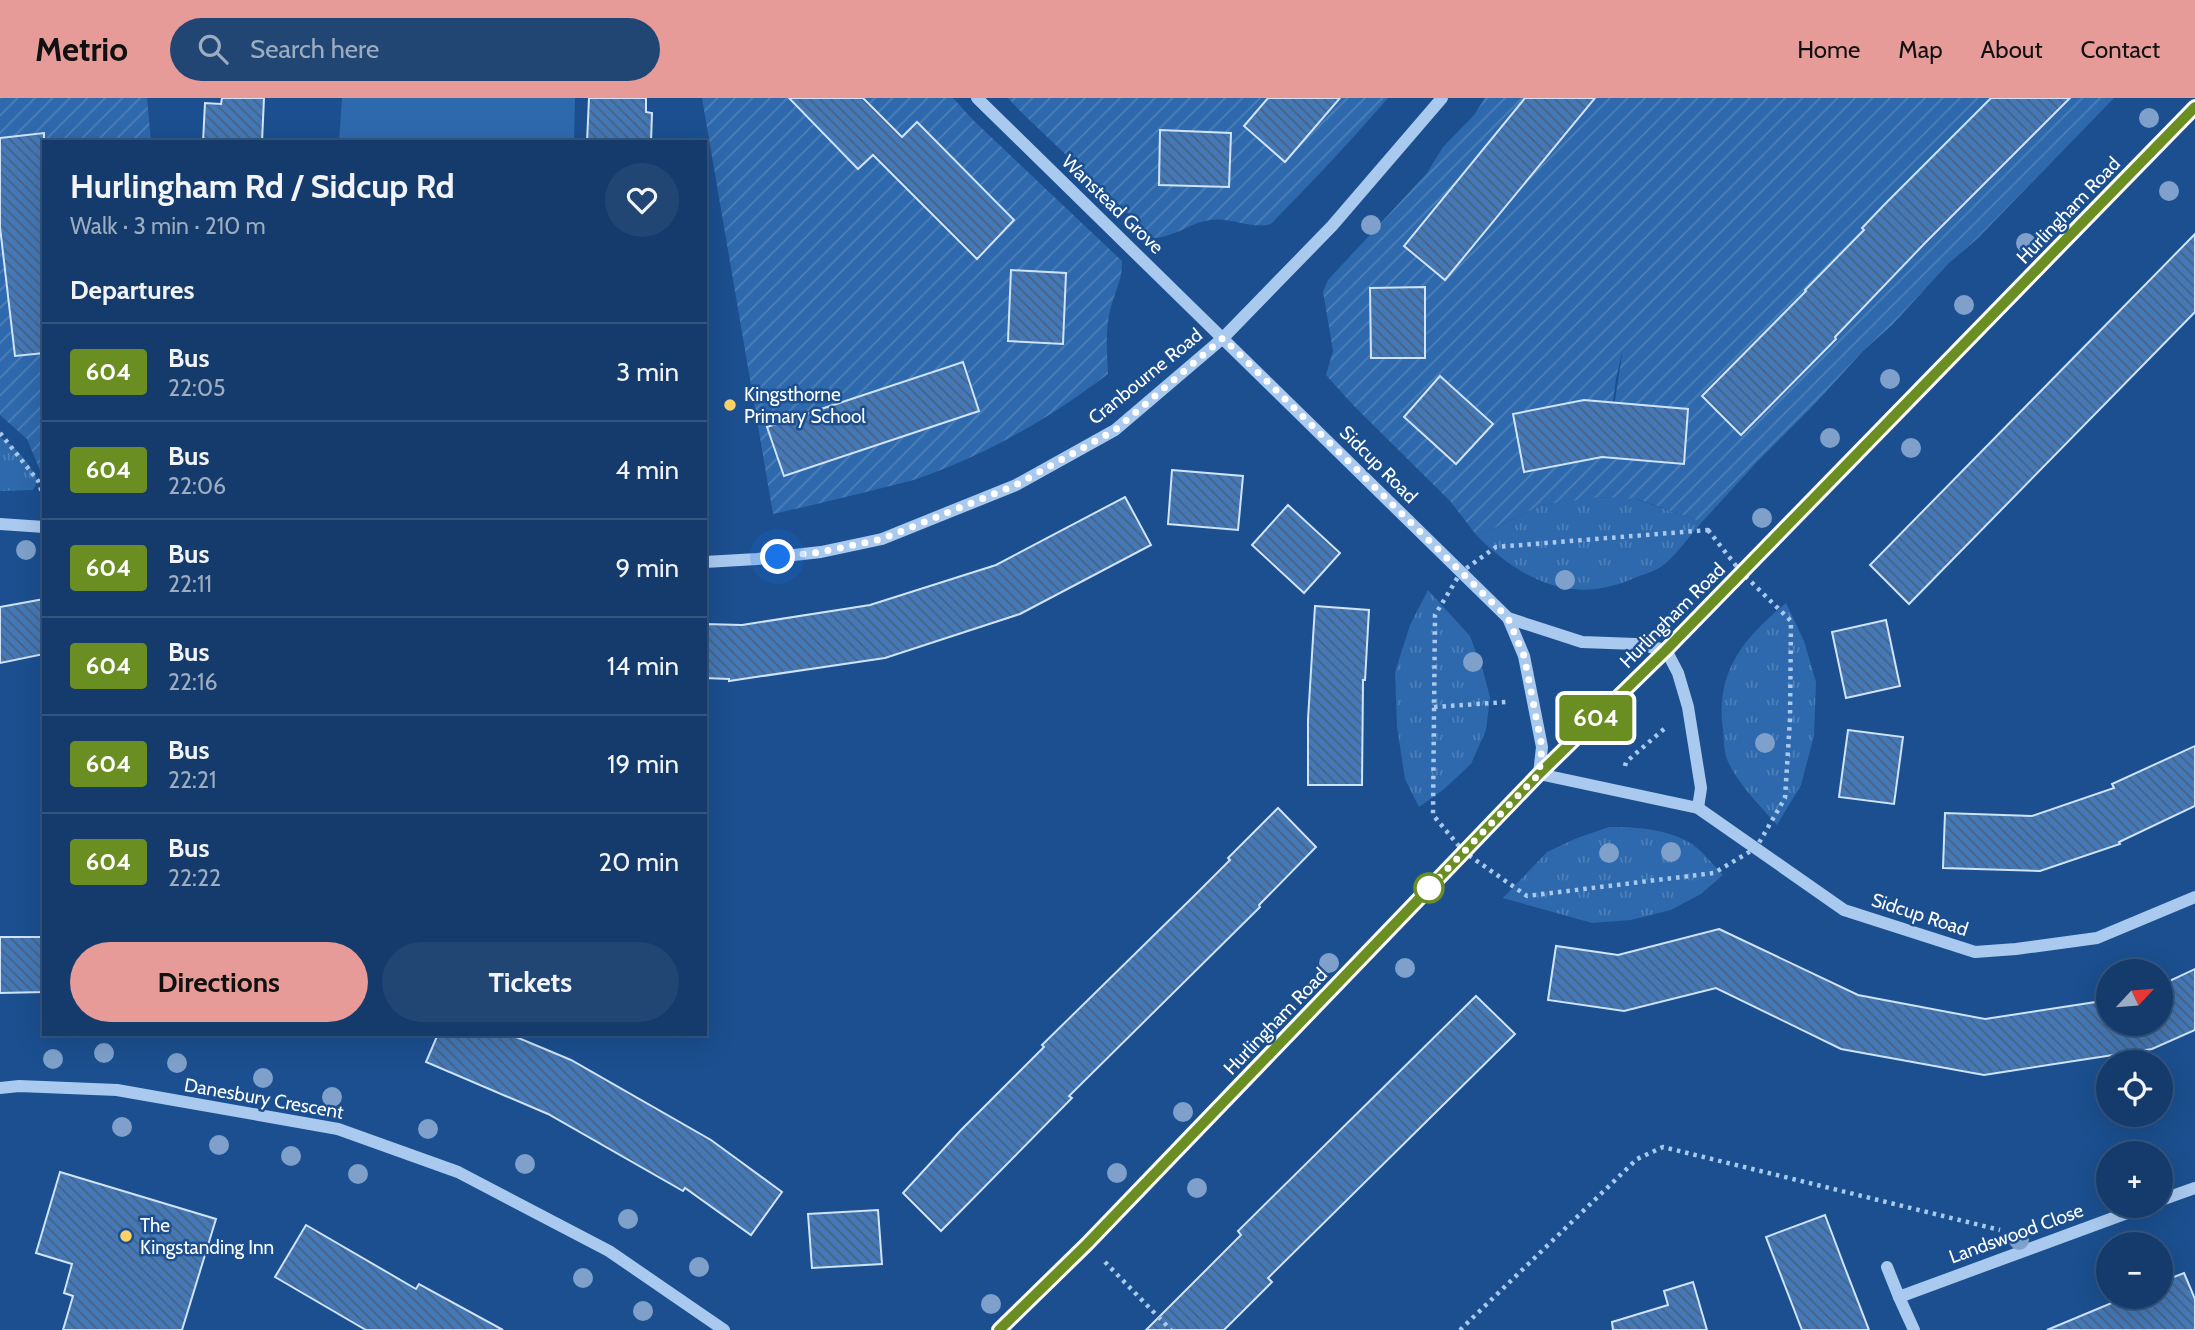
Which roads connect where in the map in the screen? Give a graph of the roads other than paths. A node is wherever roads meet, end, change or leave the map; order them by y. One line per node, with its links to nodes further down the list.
1 (977, 98): 4 (street, Wanstead Grove)
2 (1442, 98): 4 (street, Cranbourne Road)
3 (2195, 107): 9 (street, Hurlingham Road)
4 (1223, 338): 7 (street, Cranbourne Road); 8 (street, Sidcup Road)
5 (0, 524): 6 (street)
6 (42, 527)
7 (707, 562)
8 (1508, 618): 9 (street, Sidcup Road); 10 (street, Sidcup Road)
9 (1666, 650): 10 (street, Hurlingham Road); 11 (street)
10 (1539, 774): 11 (street, Sidcup Road); 20 (street, Hurlingham Road)
11 (1698, 808): 12 (street, Sidcup Road)
12 (2195, 897)
13 (0, 1088): 19 (street, Danesbury Crescent)
14 (2195, 1188): 15 (street)
15 (2173, 1196)
16 (2114, 1218): 18 (street, Landswood Close)
17 (1887, 1267): 18 (street)
18 (1899, 1297): 21 (street)
19 (724, 1330)
20 (999, 1330)
21 (1913, 1330)

